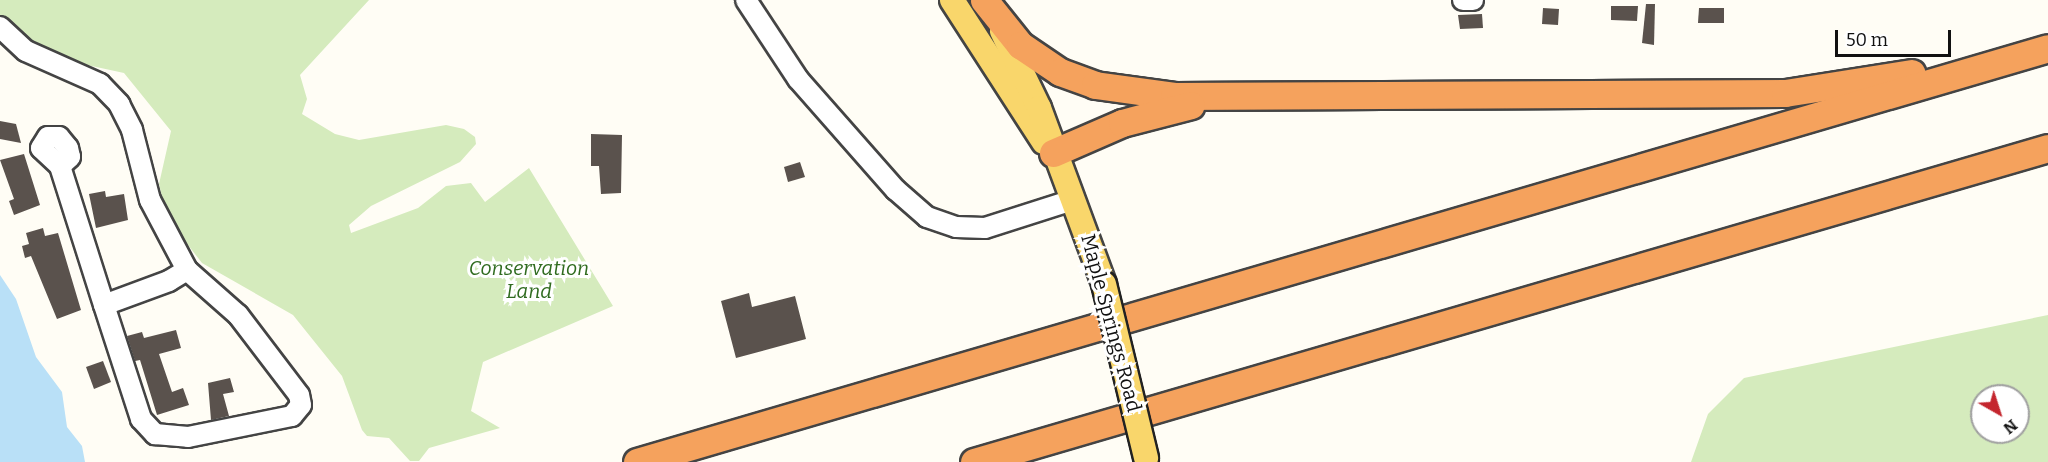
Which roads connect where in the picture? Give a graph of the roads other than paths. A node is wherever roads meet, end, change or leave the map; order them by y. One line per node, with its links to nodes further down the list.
1 (746, 0): 12 (street)
2 (952, 0): 10 (main road, Maple Springs Road)
3 (984, 0): 8 (highway); 10 (main road, Maple Springs Road)
4 (1463, 0): 5 (street)
5 (1473, 0)
6 (0, 27): 13 (street)
7 (2036, 52): 8 (highway); 17 (highway)
8 (1237, 98): 10 (highway)
9 (2048, 148): 15 (highway)
10 (1053, 153): 12 (main road, Maple Springs Road)
11 (60, 166): 14 (street)
12 (1073, 200): 16 (main road, Maple Springs Road, bridge)
13 (187, 270): 14 (street); 14 (street)
14 (104, 305)
15 (1228, 387): 18 (highway); 19 (highway)
16 (1146, 460)
17 (637, 462)
18 (974, 462)
19 (1037, 462)

